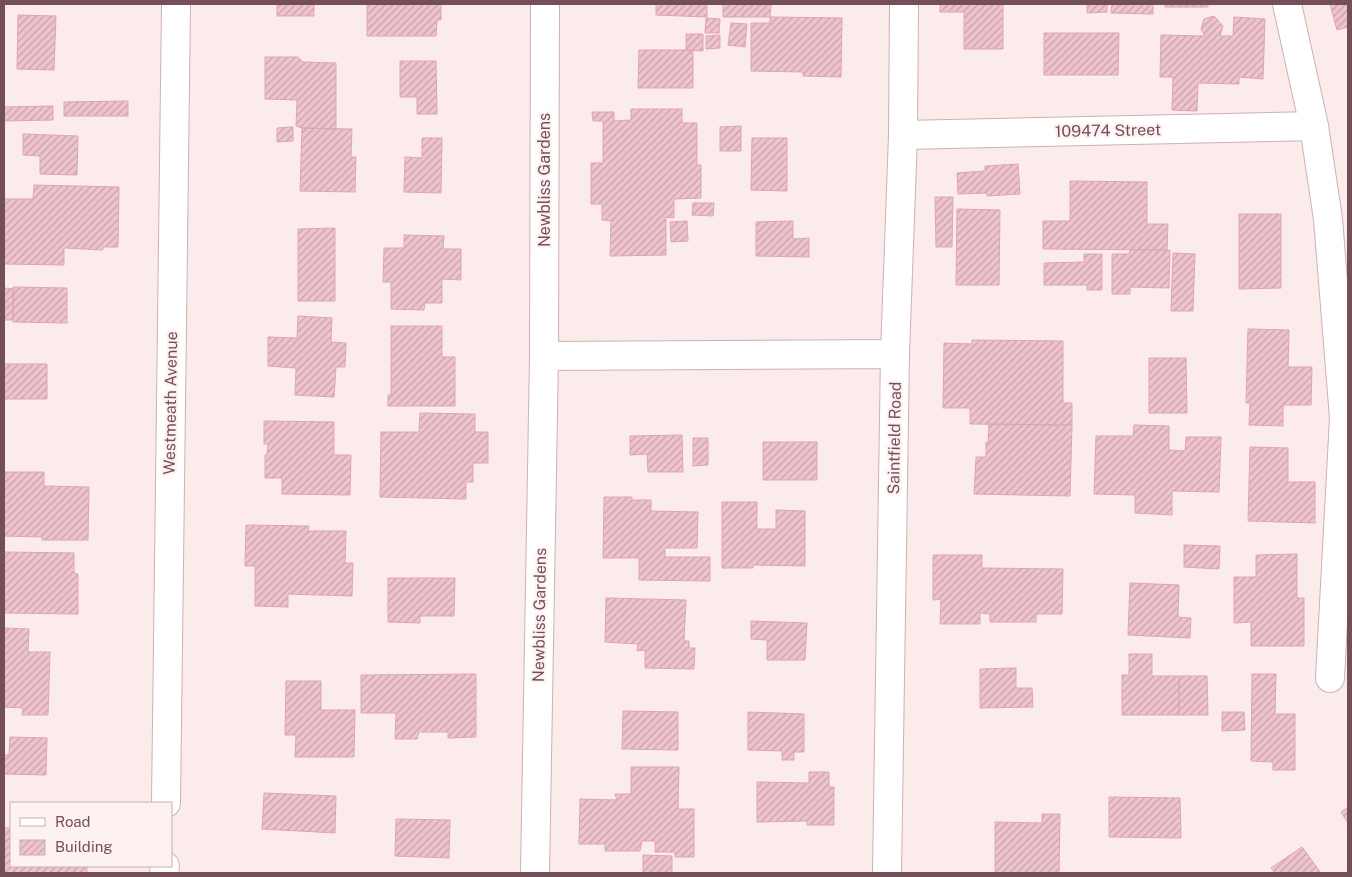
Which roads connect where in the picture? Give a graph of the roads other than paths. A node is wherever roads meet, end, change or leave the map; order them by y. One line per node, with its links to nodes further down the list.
1 (176, 4): 11 (street, Westmeath Avenue)
2 (544, 4): 8 (street, Newbliss Gardens)
3 (904, 4): 6 (street, Saintfield Road)
4 (1287, 4): 5 (street)
5 (1314, 126): 6 (street, 109474 Street); 9 (street)
6 (903, 135): 7 (street, Saintfield Road)
7 (895, 354): 8 (street); 13 (street, Saintfield Road)
8 (544, 356): 12 (street, Newbliss Gardens)
9 (1346, 418): 10 (street)
10 (1330, 678)
11 (166, 802)
12 (535, 873)
13 (887, 873)

